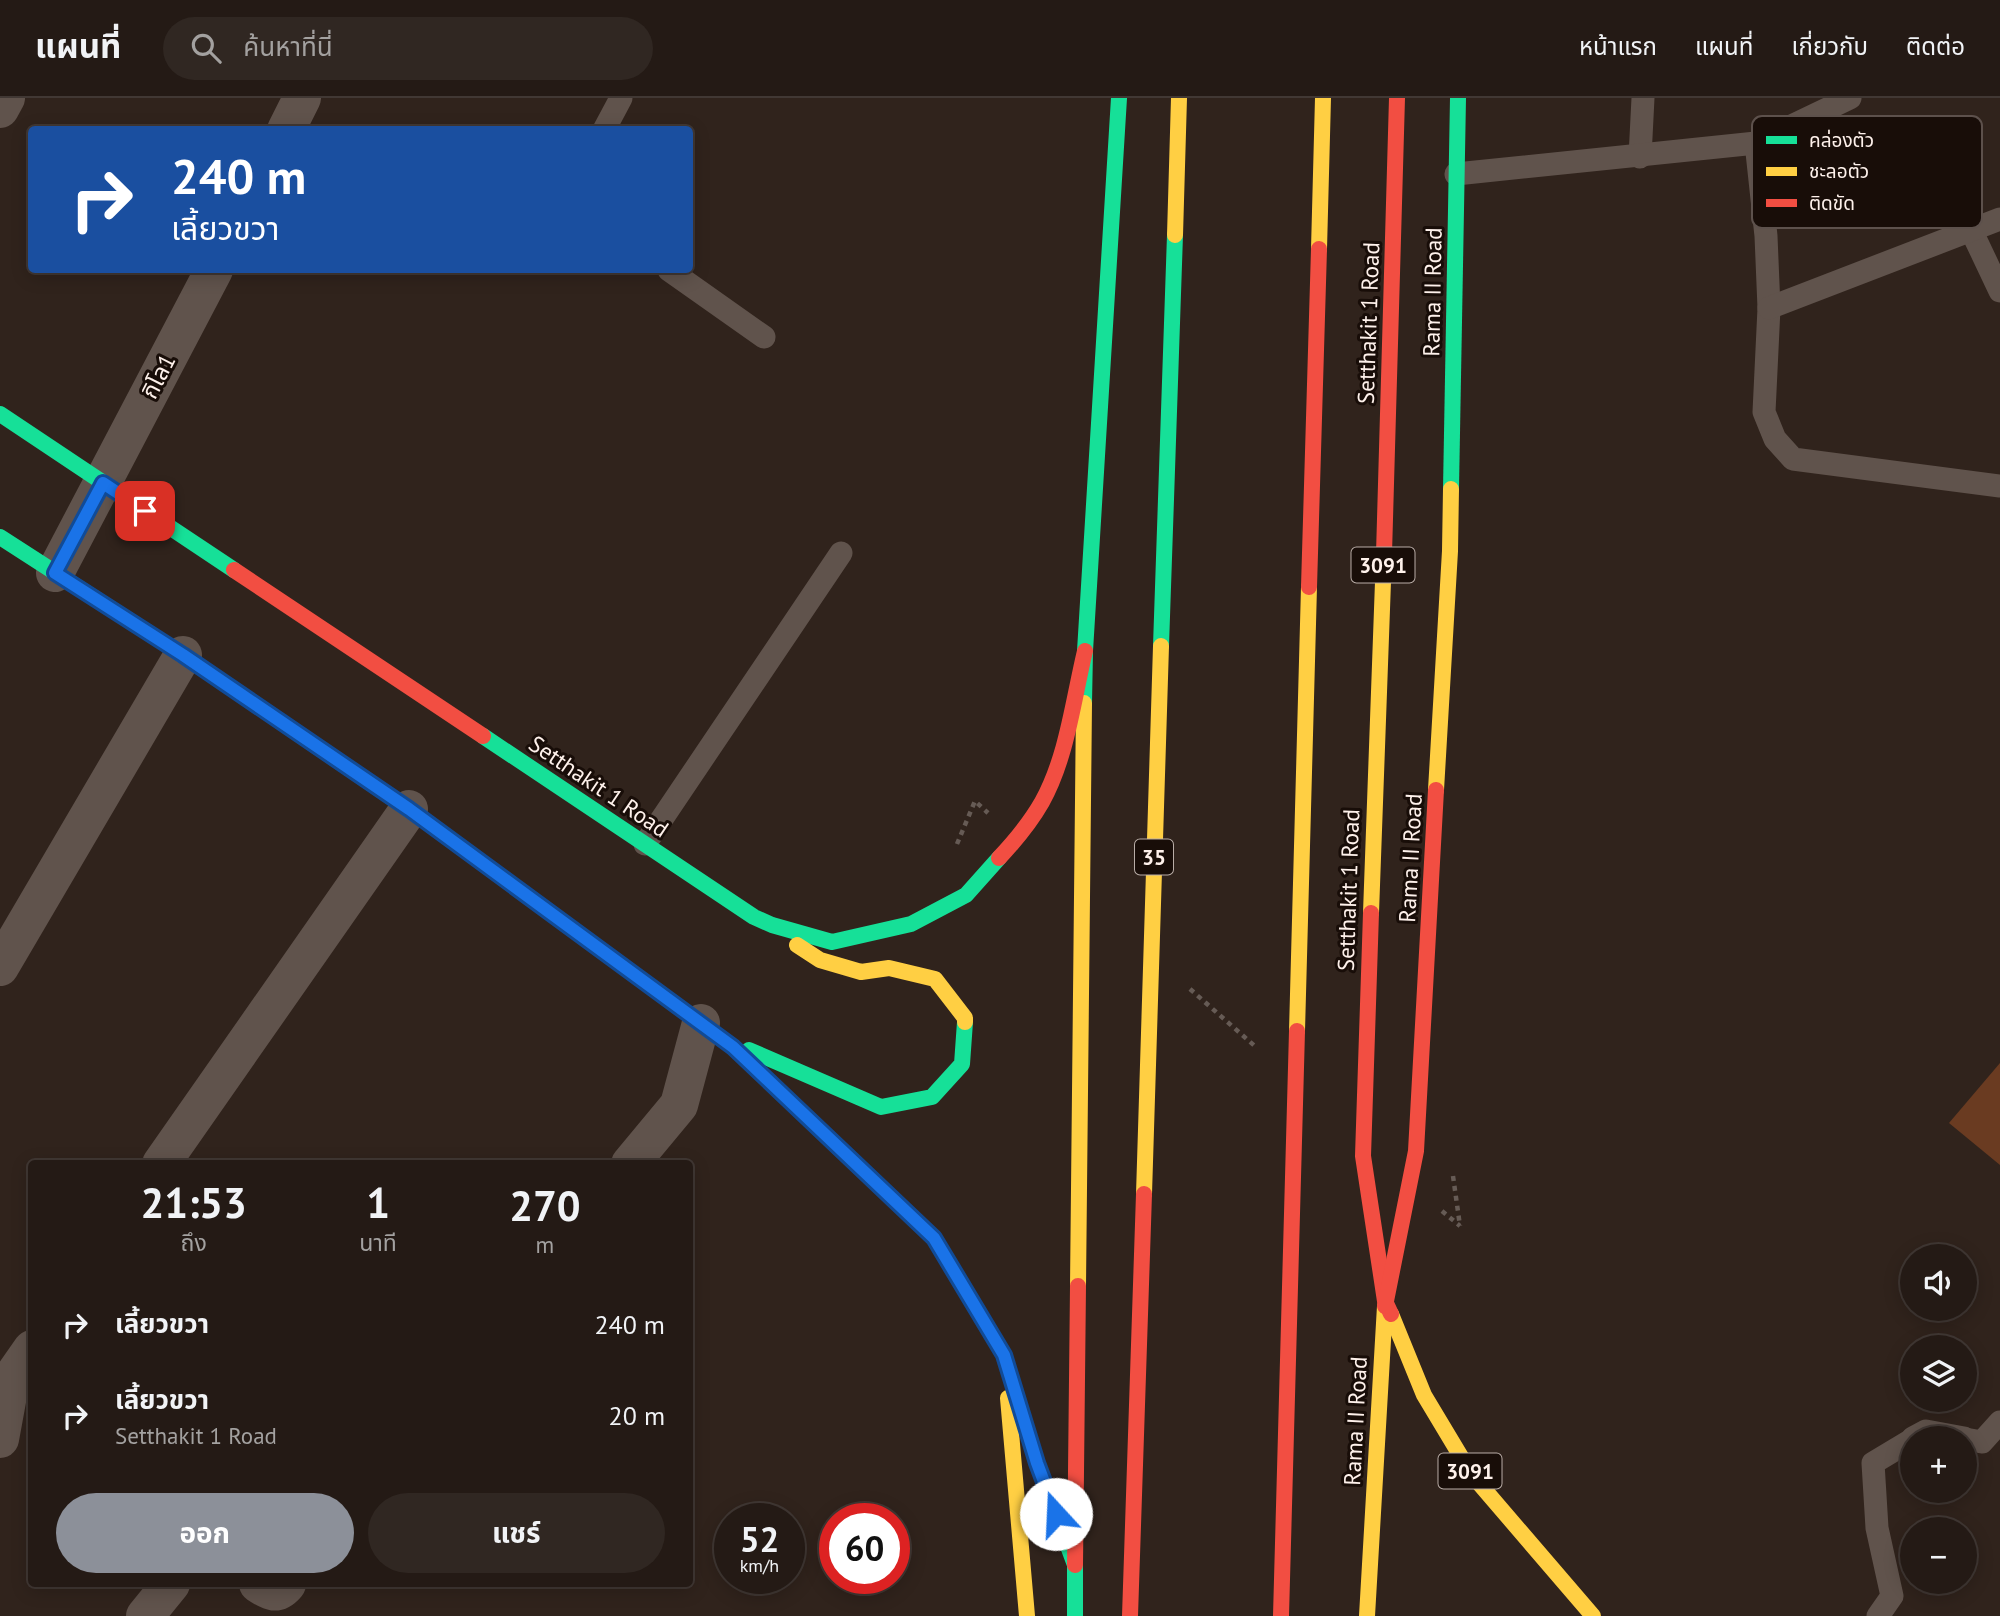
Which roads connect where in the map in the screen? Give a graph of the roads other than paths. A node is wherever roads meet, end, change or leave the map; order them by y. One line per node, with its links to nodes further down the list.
1 (6, 98): 11 (street)
2 (302, 98): 13 (street)
3 (621, 98): 14 (lane)
4 (1119, 98): 34 (main road)
5 (1179, 98): 57 (main road, 35)
6 (1323, 98): 58 (main road)
7 (1397, 98): 43 (main road, Setthakit 1 Road / 3091)
8 (1458, 98): 17 (main road, Rama II Road)
9 (1643, 98): 16 (lane)
10 (1850, 98): 12 (lane)
11 (0, 109)
12 (1812, 116)
13 (288, 126)
14 (606, 126)
15 (1752, 143): 16 (lane)
16 (1640, 156): 17 (lane)
17 (1456, 174): 43 (main road, Rama II Road)
18 (2000, 219): 19 (lane)
19 (1982, 227)
20 (1765, 228): 26 (lane)
21 (1981, 228): 22 (lane)
22 (1972, 232): 25 (lane); 26 (lane)
23 (212, 273): 29 (street, กิโล1)
24 (673, 273): 27 (lane)
25 (2000, 291)
26 (1769, 308): 30 (lane)
27 (764, 337)
28 (0, 414): 29 (main road, Setthakit 1 Road)
29 (103, 483): 33 (street, กิโล1); 37 (main road, Setthakit 1 Road)
30 (2000, 486)
31 (0, 537): 33 (main road)
32 (841, 553): 37 (lane)
33 (55, 573): 35 (main road)
34 (1085, 651): 38 (main road, Setthakit 1 Road); 50 (main road)
35 (183, 655): 36 (main road); 39 (street)
36 (409, 809): 40 (main road); 41 (street)
37 (645, 844): 38 (main road, Setthakit 1 Road)
38 (754, 916): 40 (main road)
39 (0, 967)
40 (709, 1030): 42 (street); 45 (main road)
41 (164, 1160)
42 (633, 1160)
43 (1385, 1301): 59 (main road, Rama II Road); 60 (main road, Setthakit 1 Road / 3091)
44 (28, 1355): 47 (street)
45 (1004, 1355): 50 (main road); 55 (main road)
46 (2000, 1422): 48 (lane)
47 (0, 1439)
48 (1977, 1441)
49 (1900, 1447): 61 (lane)
50 (1075, 1565): 56 (main road)
51 (169, 1587): 54 (street)
52 (263, 1587): 53 (street)
53 (285, 1587)
54 (145, 1616)
55 (1027, 1616)
56 (1074, 1616)
57 (1130, 1616)
58 (1281, 1616)
59 (1367, 1616)
60 (1593, 1616)
61 (1878, 1616)

